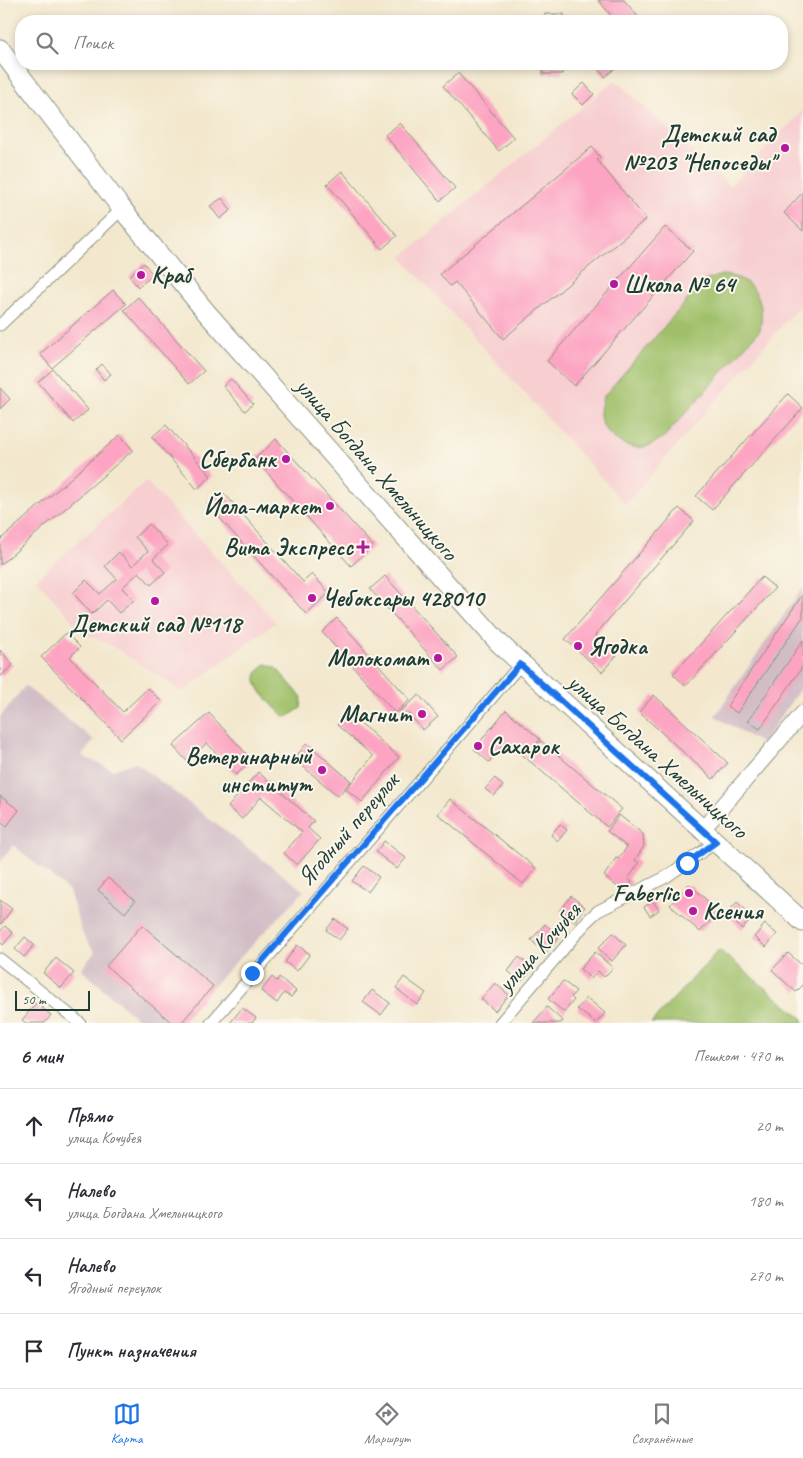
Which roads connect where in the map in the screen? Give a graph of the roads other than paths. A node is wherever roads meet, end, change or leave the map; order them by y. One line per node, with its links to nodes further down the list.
1 (0, 49): 2 (main road, улица Богдана Хмельницкого)
2 (15, 69)
3 (16, 70): 4 (main road, улица Богдана Хмельницкого)
4 (122, 209): 5 (street); 6 (main road, улица Богдана Хмельницкого)
5 (0, 326)
6 (520, 664): 8 (main road, улица Богдана Хмельницкого); 12 (street, Ягодный переулок)
7 (803, 713): 8 (street)
8 (709, 836): 9 (main road, улица Богдана Хмельницкого); 13 (street, улица Кочубея)
9 (803, 922)
10 (0, 959): 11 (street)
11 (80, 1023)
12 (211, 1023)
13 (500, 1023)

